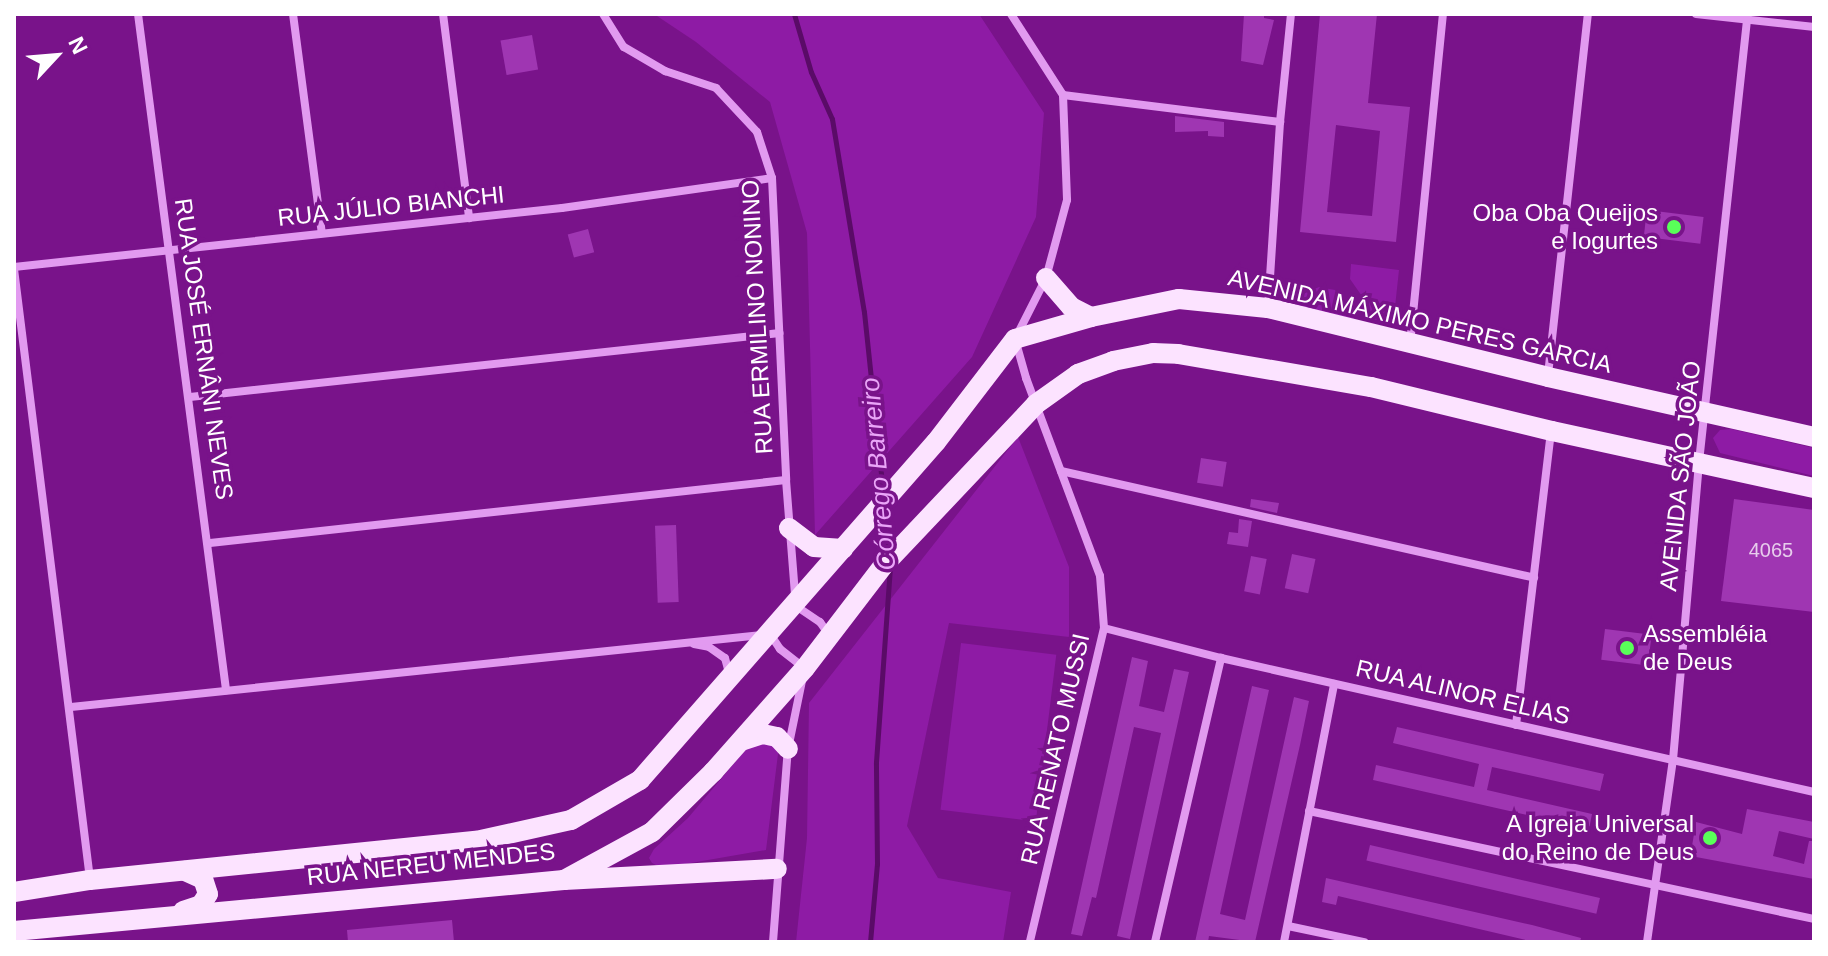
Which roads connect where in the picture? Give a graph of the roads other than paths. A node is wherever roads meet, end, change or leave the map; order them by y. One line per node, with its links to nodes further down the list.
1 (138, 14): 17 (street, RUA JOSÉ ERNÂNI NEVES)
2 (293, 14): 16 (street)
3 (443, 14): 15 (street)
4 (603, 14): 14 (street, RUA ERMILINO NONINO)
5 (1011, 14): 12 (street)
6 (1291, 14): 13 (street)
7 (1443, 14): 24 (street)
8 (1588, 14): 25 (street)
9 (1696, 14): 10 (street)
10 (1748, 17): 11 (street); 28 (street, AVENIDA SÃO JOÃO)
11 (1814, 27)
12 (1063, 95): 13 (street); 19 (street)
13 (1280, 122): 20 (street)
14 (772, 178): 15 (street, RUA JÚLIO BIANCHI); 22 (street, RUA ERMILINO NONINO)
15 (469, 218): 16 (street, RUA JÚLIO BIANCHI)
16 (322, 233): 17 (street, RUA JÚLIO BIANCHI)
17 (171, 249): 18 (street, RUA JÚLIO BIANCHI); 26 (street, RUA JOSÉ ERNÂNI NEVES)
18 (14, 268): 49 (street)
19 (1046, 278): 21 (main road); 23 (street)
20 (1268, 308): 21 (main road, AVENIDA MÁXIMO PERES GARCIA); 24 (main road, AVENIDA MÁXIMO PERES GARCIA)
21 (1091, 317): 23 (main road, AVENIDA MÁXIMO PERES GARCIA)
22 (780, 333): 26 (street); 33 (street, RUA ERMILINO NONINO)
23 (1015, 339): 27 (street, RUA RENATO MUSSI); 37 (main road)
24 (1410, 344): 25 (main road, AVENIDA MÁXIMO PERES GARCIA)
25 (1548, 377): 28 (main road, AVENIDA MÁXIMO PERES GARCIA)
26 (190, 397): 36 (street, RUA JOSÉ ERNÂNI NEVES)
27 (1036, 404): 29 (main road); 32 (street, RUA RENATO MUSSI); 42 (main road, RUA NEREU MENDES)
28 (1707, 415): 30 (main road, AVENIDA MÁXIMO PERES GARCIA); 31 (street, AVENIDA SÃO JOÃO)
29 (1552, 431): 31 (main road); 38 (street)
30 (1814, 437)
31 (1699, 462): 34 (main road); 53 (street, AVENIDA SÃO JOÃO)
32 (1061, 471): 38 (street); 40 (street, RUA RENATO MUSSI)
33 (786, 480): 35 (street, RUA ERMILINO NONINO); 36 (street)
34 (1814, 488)
35 (789, 528): 37 (main road); 39 (street, RUA ERMILINO NONINO)
36 (210, 543): 48 (street, RUA JOSÉ ERNÂNI NEVES)
37 (843, 549): 39 (main road)
38 (1534, 578): 50 (street)
39 (796, 606): 41 (main road); 42 (street)
40 (1104, 628): 44 (street, RUA ALINOR ELIAS); 67 (street, RUA RENATO MUSSI)
41 (770, 634): 43 (street); 45 (street); 46 (main road, RUA NEREU MENDES)
42 (830, 635): 45 (main road, RUA NEREU MENDES)
43 (685, 642): 46 (street); 48 (street)
44 (1221, 658): 47 (street, RUA ALINOR ELIAS); 68 (street)
45 (805, 668): 51 (main road, RUA NEREU MENDES); 52 (street)
46 (731, 679): 57 (main road, RUA NEREU MENDES)
47 (1334, 684): 50 (street, RUA ALINOR ELIAS); 55 (street)
48 (226, 690): 49 (street)
49 (71, 707): 58 (street)
50 (1516, 725): 53 (street, RUA ALINOR ELIAS)
51 (741, 741): 52 (main road); 59 (main road, RUA NEREU MENDES)
52 (788, 749): 56 (street)
53 (1673, 760): 54 (street, RUA ALINOR ELIAS); 60 (street, AVENIDA SÃO JOÃO)
54 (1814, 792)
55 (1309, 811): 60 (street); 64 (street)
56 (777, 869): 59 (main road); 66 (street)
57 (184, 871): 58 (main road, RUA NEREU MENDES); 62 (main road)
58 (90, 880): 61 (main road, RUA NEREU MENDES)
59 (564, 880): 62 (main road, RUA NEREU MENDES)
60 (1654, 882): 63 (street); 71 (street, AVENIDA SÃO JOÃO)
61 (14, 892)
62 (160, 916): 65 (main road, RUA NEREU MENDES)
63 (1814, 919)
64 (1288, 926): 69 (street); 70 (street)
65 (14, 931)
66 (773, 942)
67 (1030, 942)
68 (1155, 942)
69 (1284, 942)
70 (1364, 942)
71 (1647, 942)

